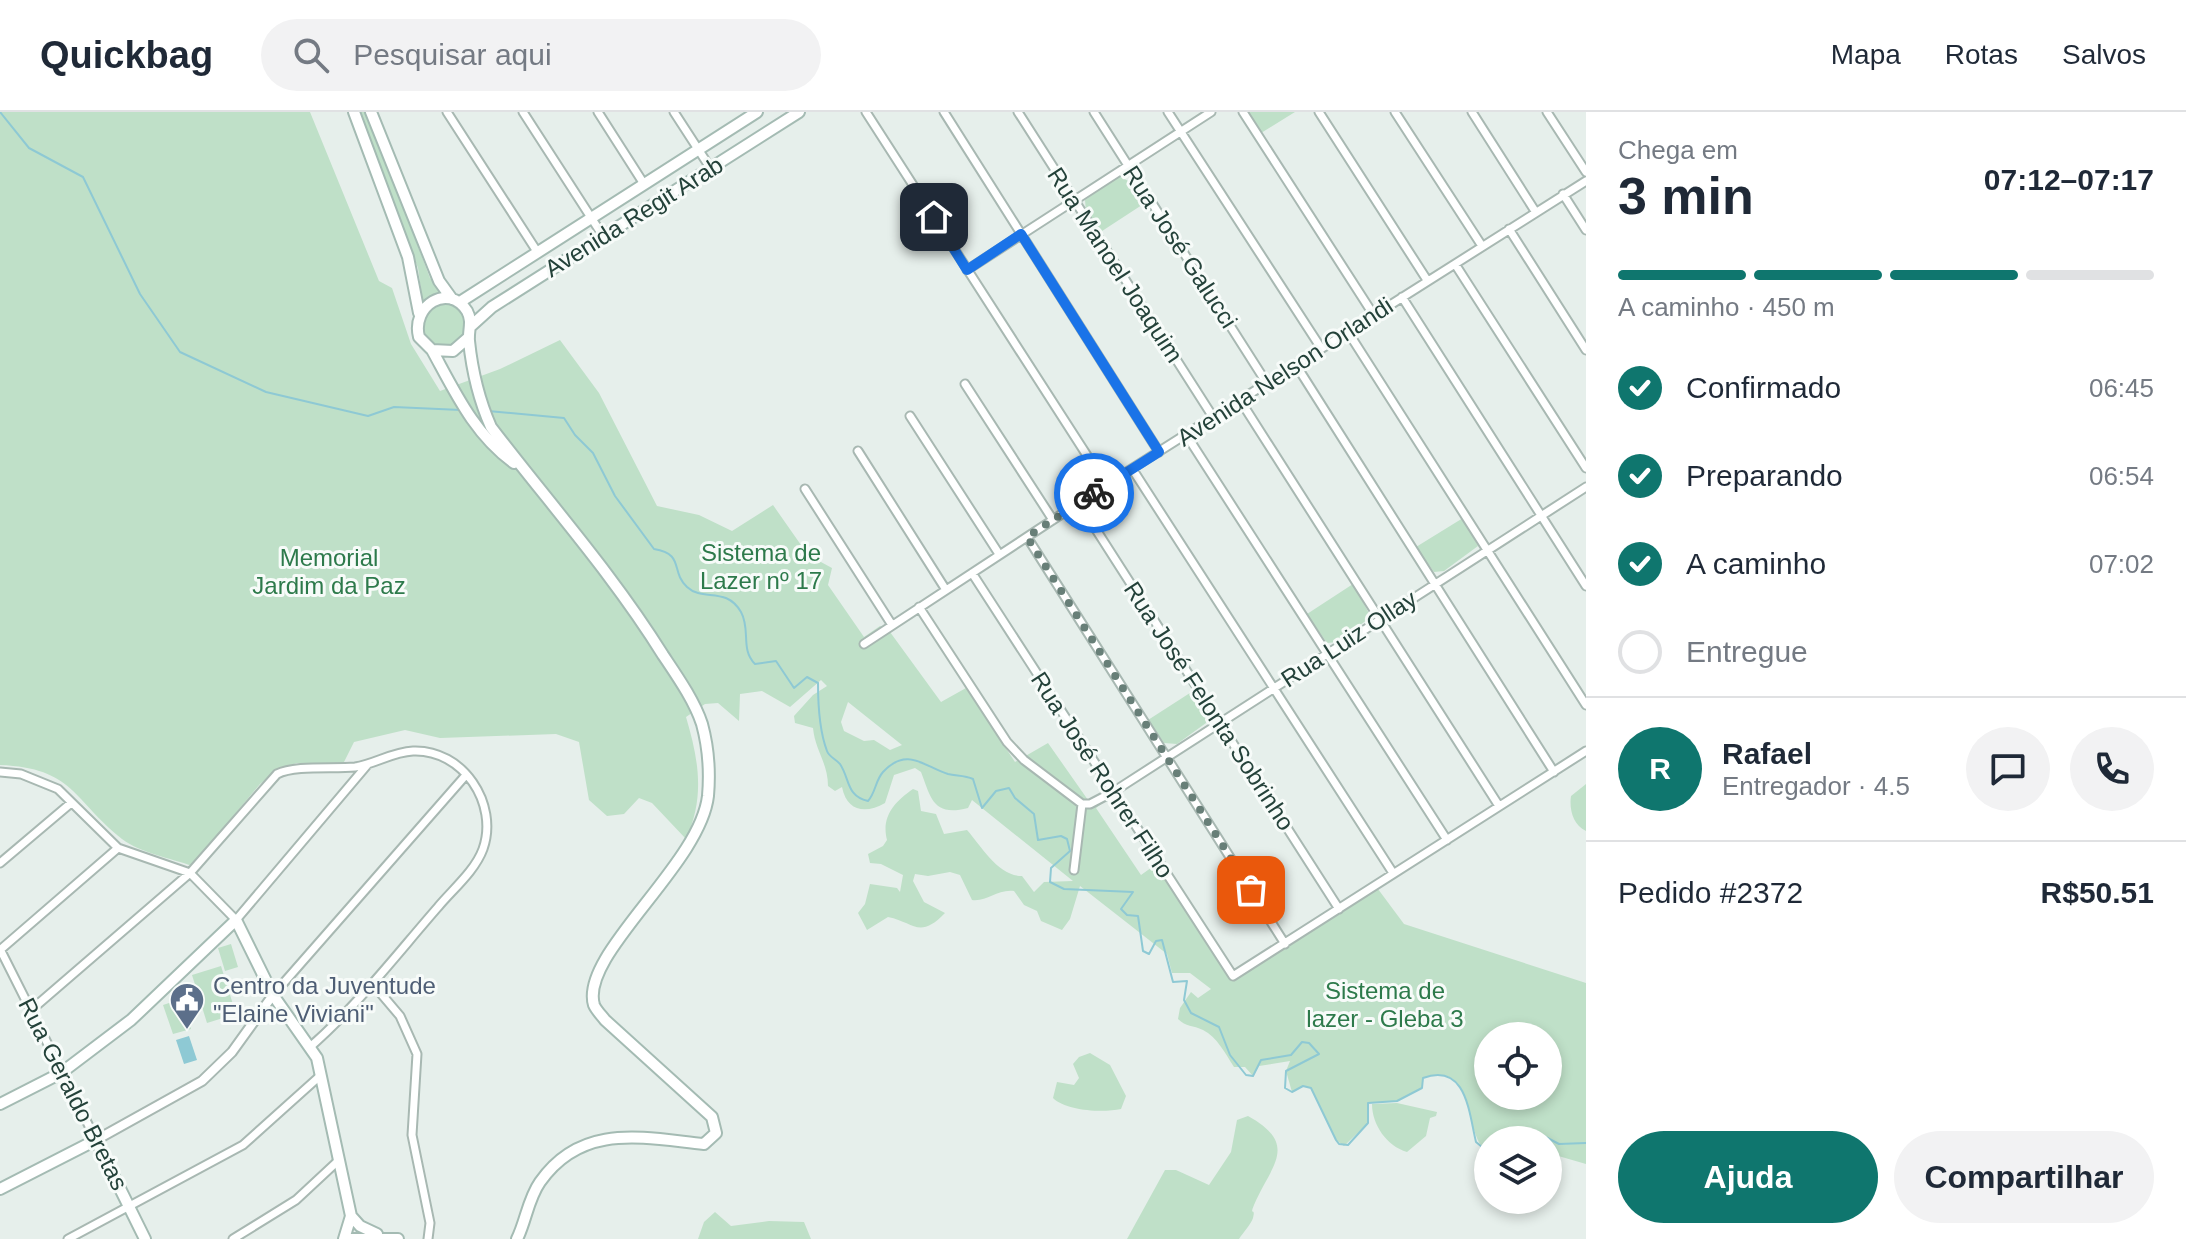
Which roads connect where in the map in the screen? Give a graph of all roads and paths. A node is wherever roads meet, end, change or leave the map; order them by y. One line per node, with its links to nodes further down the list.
1 (354, 112): 42 (main road)
2 (371, 112): 41 (main road)
3 (447, 112): 36 (street)
4 (523, 112): 30 (street)
5 (598, 112): 26 (street)
6 (674, 112): 21 (street)
7 (799, 112): 23 (main road, Avenida Regit Arab)
8 (866, 112): 38 (street)
9 (944, 112): 33 (street)
10 (1018, 112): 28 (street, Rua Manoel Joaquim)
11 (1094, 112): 22 (street, Rua José Galucci)
12 (1168, 112): 20 (street)
13 (1211, 112): 20 (street)
14 (1243, 112): 43 (street)
15 (1319, 112): 39 (street)
16 (1395, 112): 35 (street)
17 (1472, 112): 29 (street)
18 (1547, 112): 24 (street)
19 (753, 113): 21 (main road, Avenida Regit Arab)
20 (1181, 132): 22 (street); 46 (street)
21 (698, 150): 23 (street); 26 (main road, Avenida Regit Arab)
22 (1128, 166): 28 (street); 50 (street, Rua José Galucci)
23 (711, 169): 34 (main road, Avenida Regit Arab)
24 (1586, 172)
25 (1586, 181): 27 (street, Avenida Nelson Orlandi)
26 (644, 184): 30 (main road, Avenida Regit Arab)
27 (1563, 194): 29 (street, Avenida Nelson Orlandi); 32 (street)
28 (1074, 200): 33 (street); 54 (street, Rua Manoel Joaquim)
29 (1535, 211): 31 (street, Avenida Nelson Orlandi)
30 (591, 218): 34 (street); 36 (main road, Avenida Regit Arab)
31 (1509, 229): 35 (street, Avenida Nelson Orlandi); 48 (street)
32 (1586, 230)
33 (1021, 234): 38 (street); 57 (street)
34 (603, 236): 44 (main road, Avenida Regit Arab)
35 (1482, 246): 37 (street, Avenida Nelson Orlandi)
36 (538, 253): 41 (main road, Avenida Regit Arab)
37 (1455, 264): 39 (street, Avenida Nelson Orlandi); 58 (street)
38 (967, 270): 61 (street)
39 (1427, 280): 40 (street, Avenida Nelson Orlandi)
40 (1402, 297): 43 (street, Avenida Nelson Orlandi); 65 (street)
41 (456, 300): 42 (main road); 44 (main road)
42 (419, 313): 47 (main road)
43 (1373, 314): 45 (street, Avenida Nelson Orlandi)
44 (470, 332): 47 (main road); 60 (main road)
45 (1348, 332): 46 (street, Avenida Nelson Orlandi); 68 (street)
46 (1321, 348): 49 (street, Avenida Nelson Orlandi)
47 (432, 350): 60 (main road)
48 (1586, 350)
49 (1296, 365): 50 (street, Avenida Nelson Orlandi); 71 (street)
50 (1266, 382): 52 (street, Avenida Nelson Orlandi)
51 (965, 384): 66 (street)
52 (1240, 400): 54 (street, Avenida Nelson Orlandi); 75 (street)
53 (910, 416): 69 (street)
54 (1213, 417): 55 (street, Avenida Nelson Orlandi)
55 (1187, 436): 57 (street, Avenida Nelson Orlandi); 78 (street)
56 (858, 451): 73 (street)
57 (1159, 452): 59 (street, Avenida Nelson Orlandi)
58 (1586, 468)
59 (1133, 470): 61 (street, Avenida Nelson Orlandi); 79 (street)
60 (525, 472): 122 (main road)
61 (1106, 485): 64 (street, Avenida Nelson Orlandi)
62 (1586, 487): 65 (street, Rua Luiz Ollay)
63 (805, 489): 76 (street)
64 (1079, 503): 66 (street, Avenida Nelson Orlandi); 81 (street, Rua José Felonta Sobrinho)
65 (1541, 515): 68 (street, Rua Luiz Ollay); 72 (street)
66 (1053, 520): 67 (street, Avenida Nelson Orlandi)
67 (1027, 537): 69 (street, Avenida Nelson Orlandi); 83 (street)
68 (1486, 549): 71 (street, Rua Luiz Ollay); 80 (street)
69 (999, 554): 70 (street, Avenida Nelson Orlandi)
70 (972, 573): 73 (street, Avenida Nelson Orlandi); 88 (street, Rua José Rohrer Filho)
71 (1434, 584): 75 (street, Rua Luiz Ollay); 86 (street)
72 (1586, 586)
73 (946, 590): 74 (street, Avenida Nelson Orlandi)
74 (919, 607): 76 (street, Avenida Nelson Orlandi); 90 (street)
75 (1380, 619): 78 (street, Rua Luiz Ollay); 91 (street)
76 (892, 625): 77 (street, Avenida Nelson Orlandi)
77 (864, 644)
78 (1326, 653): 79 (street, Rua Luiz Ollay); 92 (street)
79 (1274, 688): 81 (street, Rua Luiz Ollay); 97 (street)
80 (1586, 705)
81 (1220, 723): 83 (street, Rua Luiz Ollay); 98 (street, Rua José Felonta Sobrinho)
82 (1586, 751): 86 (street)
83 (1166, 757): 88 (street, Rua Luiz Ollay); 100 (street)
84 (368, 764): 87 (street); 96 (street); 99 (street)
85 (0, 772): 89 (street)
86 (1554, 772): 91 (street)
87 (466, 775): 102 (street); 103 (street)
88 (1113, 792): 90 (street, Rua Luiz Ollay); 100 (street, Rua José Rohrer Filho)
89 (71, 803): 93 (street); 94 (street)
90 (1082, 804): 95 (street)
91 (1499, 806): 92 (street)
92 (1447, 840): 97 (street)
93 (118, 848): 96 (street); 101 (street)
94 (0, 863)
95 (1074, 870)
96 (190, 873): 99 (street); 104 (street)
97 (1393, 873): 98 (street)
98 (1339, 909): 100 (street)
99 (236, 920): 103 (main road); 106 (main road)
100 (1285, 944)
101 (0, 950): 104 (street, Rua Geraldo Bretas)
102 (372, 983): 105 (street); 121 (street)
103 (273, 995): 105 (main road); 109 (street)
104 (30, 1011): 106 (street, Rua Geraldo Bretas)
105 (310, 1047): 107 (main road)
106 (61, 1073): 108 (main road); 109 (street, Rua Geraldo Bretas)
107 (321, 1075): 110 (main road); 112 (street)
108 (0, 1104)
109 (96, 1140): 111 (main road); 112 (main road, Rua Geraldo Bretas)
110 (339, 1160): 113 (main road); 117 (street)
111 (0, 1189)
112 (129, 1206): 115 (street); 116 (main road, Rua Geraldo Bretas)
113 (351, 1216): 114 (main road); 118 (main road)
114 (382, 1236): 119 (main road); 120 (main road)
115 (68, 1239)
116 (145, 1239)
117 (233, 1239)
118 (344, 1239)
119 (351, 1239)
120 (398, 1239)
121 (428, 1239)
122 (517, 1239)

